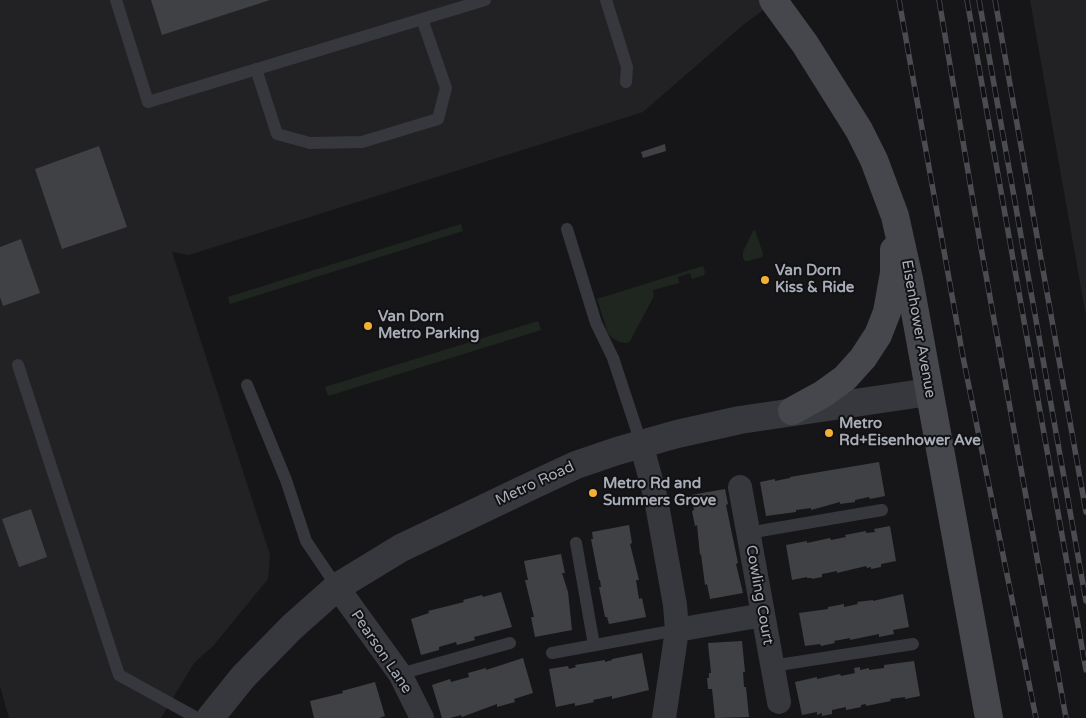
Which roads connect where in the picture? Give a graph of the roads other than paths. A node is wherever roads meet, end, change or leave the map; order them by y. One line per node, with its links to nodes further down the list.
1 (116, 0): 6 (lane)
2 (485, 0): 5 (lane)
3 (606, 0): 7 (lane)
4 (773, 0): 8 (main road, Eisenhower Avenue)
5 (422, 19): 6 (lane); 6 (lane)
6 (256, 69)
7 (626, 82)
8 (895, 216): 12 (main road, Eisenhower Avenue); 13 (main road)
9 (567, 229): 14 (lane)
10 (18, 365): 30 (lane)
11 (247, 385): 19 (lane)
12 (929, 392): 13 (street, Metro Road); 33 (main road, Eisenhower Avenue)
13 (792, 411): 14 (street, Metro Road)
14 (641, 443): 19 (street, Metro Road); 21 (street)
15 (740, 488): 17 (street, Cowling Court)
16 (882, 510): 17 (lane)
17 (748, 533): 20 (street, Cowling Court)
18 (576, 543): 24 (lane)
19 (338, 587): 27 (street, Pearson Lane); 31 (street, Metro Road)
20 (763, 615): 21 (street); 26 (street, Cowling Court)
21 (677, 630): 24 (lane); 32 (street)
22 (510, 643): 27 (lane)
23 (913, 644): 26 (lane)
24 (594, 645): 25 (lane)
25 (552, 652)
26 (772, 666): 28 (street, Cowling Court)
27 (400, 674): 29 (street, Pearson Lane)
28 (779, 702)
29 (420, 717)
30 (197, 718)
31 (210, 718)
32 (664, 718)
33 (989, 718)

